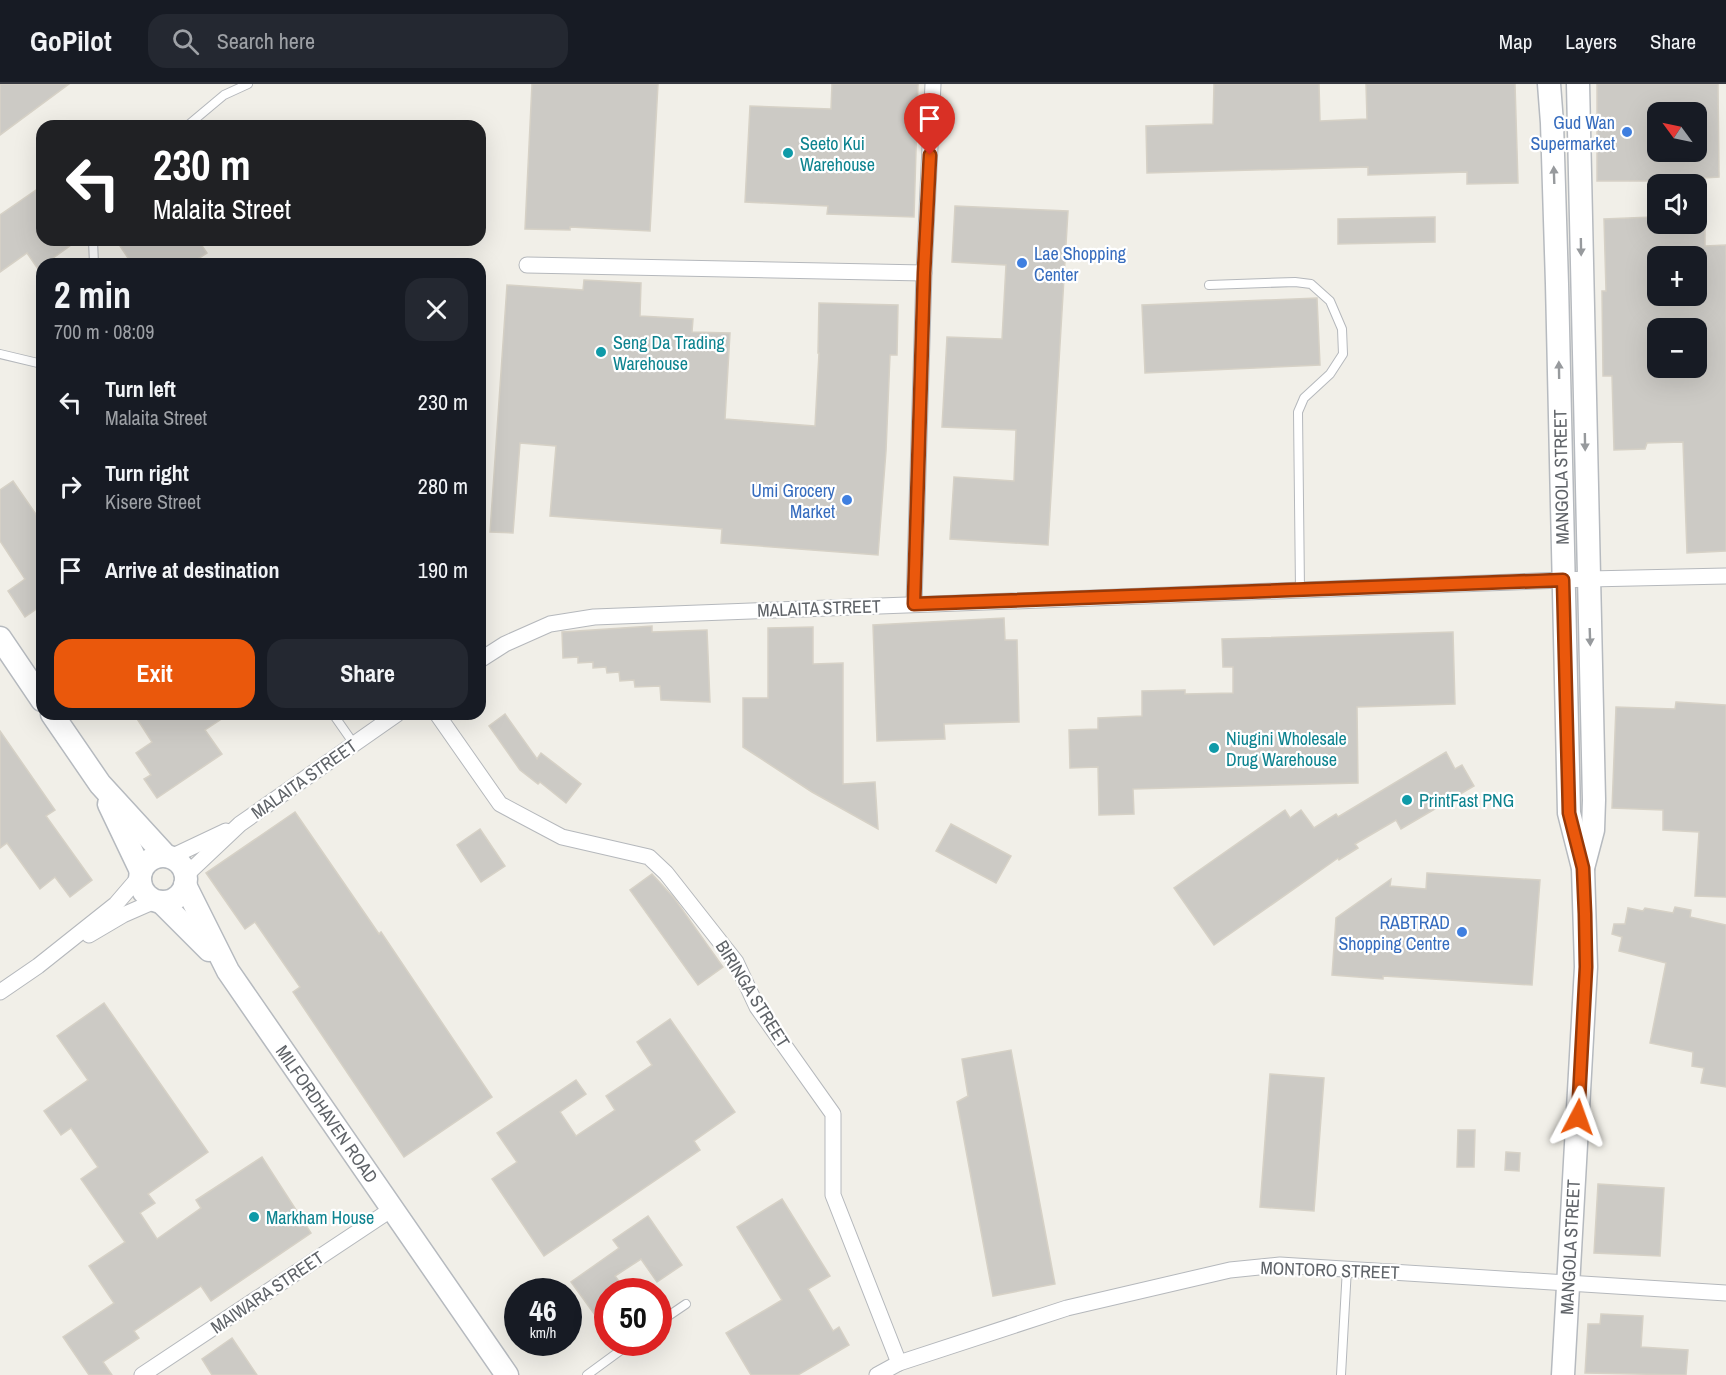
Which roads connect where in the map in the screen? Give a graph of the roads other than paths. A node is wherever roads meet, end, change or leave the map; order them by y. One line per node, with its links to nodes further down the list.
1 (248, 84): 5 (lane)
2 (933, 84): 7 (street)
3 (1549, 84): 13 (main road, MANGOLA STREET, one-way to 3)
4 (1578, 84): 12 (main road, MANGOLA STREET, one-way to 12)
5 (194, 120)
6 (527, 265): 7 (street)
7 (924, 273): 15 (street)
8 (1209, 285): 14 (lane)
9 (0, 354): 10 (lane)
10 (36, 363)
11 (1726, 576): 12 (street)
12 (1588, 579): 13 (street, MALAITA STREET); 27 (main road, MANGOLA STREET, one-way to 27)
13 (1563, 580): 14 (street, MALAITA STREET); 27 (main road, MANGOLA STREET)
14 (1300, 590): 15 (street, MALAITA STREET)
15 (914, 604): 17 (street, MALAITA STREET)
16 (0, 638): 18 (main road)
17 (486, 656)
18 (36, 691)
19 (56, 720): 24 (main road)
20 (337, 720): 23 (lane)
21 (388, 720): 23 (street, MALAITA STREET)
22 (441, 720): 41 (street, BIRINGA STREET)
23 (354, 744): 25 (street, MALAITA STREET)
24 (100, 784): 26 (main road); 28 (main road)
25 (240, 824): 26 (street, MALAITA STREET); 29 (street, MALAITA STREET)
26 (168, 856): 28 (main road); 29 (main road)
27 (1583, 868): 36 (main road, MANGOLA STREET)
28 (140, 874): 30 (main road); 31 (street)
29 (186, 880): 30 (main road); 32 (main road, MILFORDHAVEN ROAD)
30 (158, 901): 31 (street); 32 (main road, MILFORDHAVEN ROAD)
31 (38, 966): 33 (street)
32 (228, 971): 34 (main road, MILFORDHAVEN ROAD)
33 (0, 992)
34 (392, 1209): 42 (street, MAIWARA STREET); 43 (main road, MILFORDHAVEN ROAD)
35 (1347, 1268): 36 (street, MONTORO STREET); 41 (street, MONTORO STREET); 46 (lane)
36 (1568, 1284): 37 (street, MONTORO STREET); 47 (main road, MANGOLA STREET)
37 (1726, 1293)
38 (686, 1304): 39 (lane)
39 (672, 1314)
40 (613, 1356): 44 (lane)
41 (899, 1363): 45 (street, MONTORO STREET)
42 (142, 1375)
43 (507, 1375)
44 (587, 1375)
45 (877, 1375)
46 (1341, 1375)
47 (1563, 1375)

